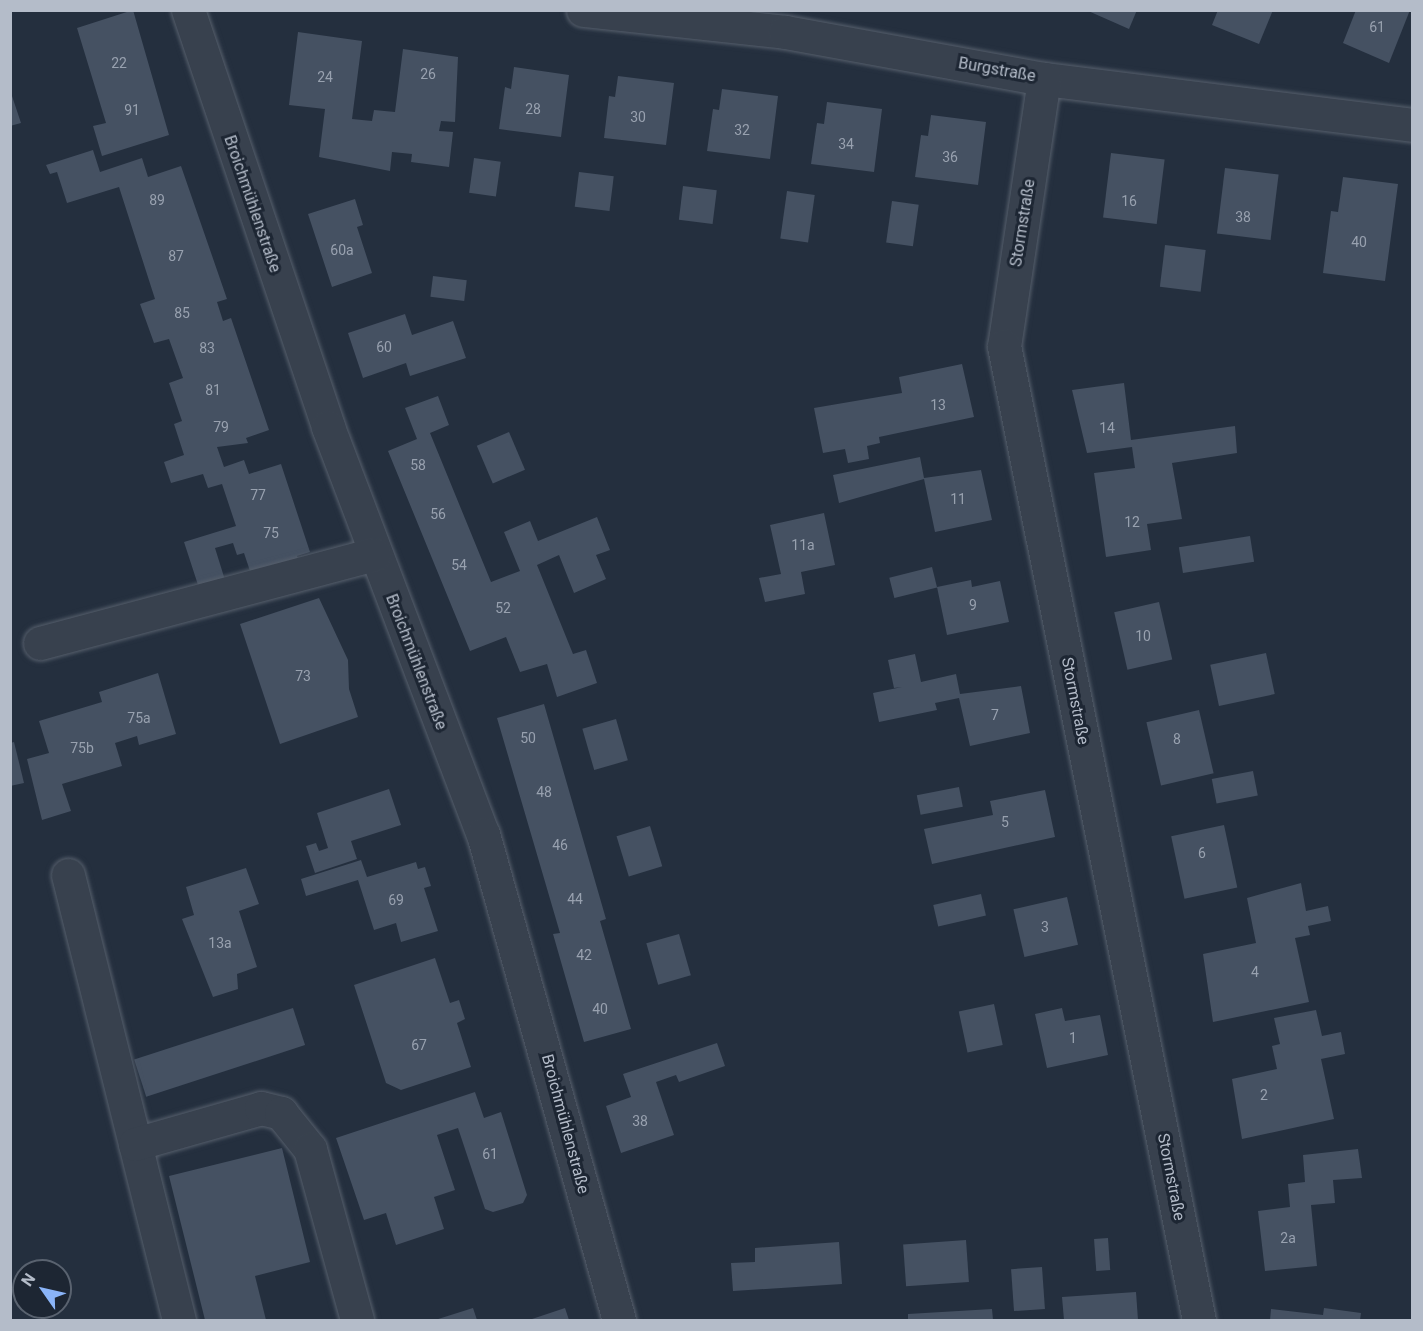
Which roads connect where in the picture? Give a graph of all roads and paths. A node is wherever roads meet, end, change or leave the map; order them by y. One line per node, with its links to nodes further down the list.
1 (188, 10): 5 (street, Broichmühlenstraße)
2 (583, 10): 3 (street, Burgstraße)
3 (1044, 79): 4 (street, Burgstraße); 12 (street, Stormstraße)
4 (1413, 125)
5 (374, 554): 6 (street); 11 (street, Broichmühlenstraße)
6 (40, 643)
7 (68, 875): 8 (street)
8 (135, 1144): 9 (street); 10 (street)
9 (179, 1320)
10 (357, 1320)
11 (620, 1320)
12 (1199, 1320)

